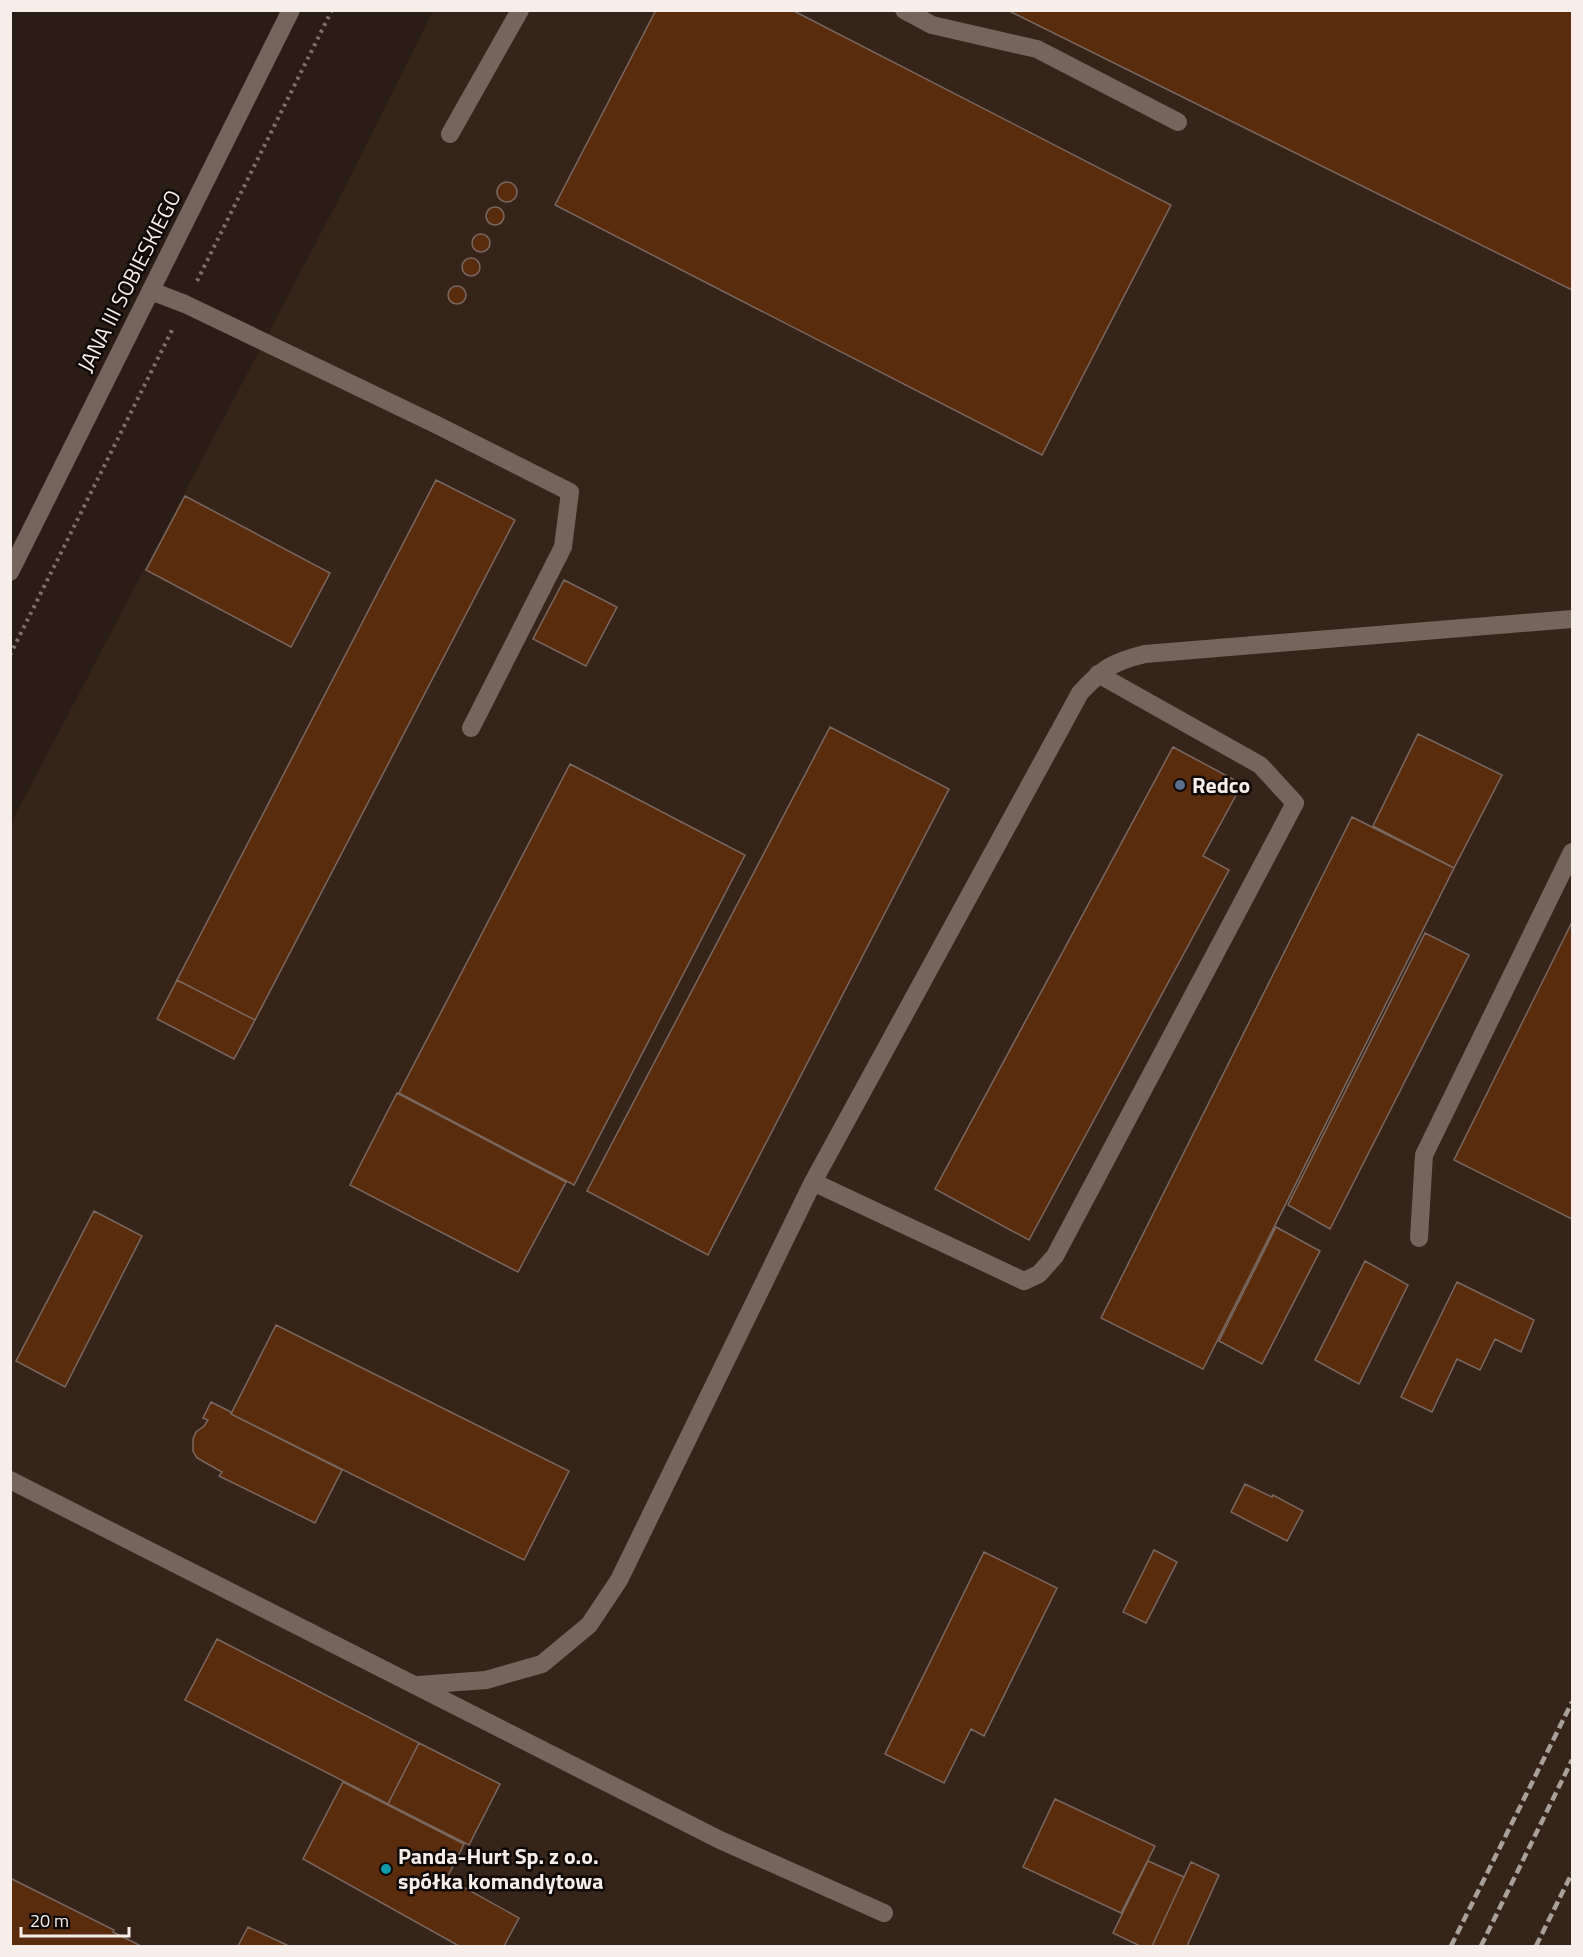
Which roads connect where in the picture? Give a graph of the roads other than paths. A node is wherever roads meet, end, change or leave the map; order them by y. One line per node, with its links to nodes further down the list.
1 (291, 10): 6 (main road, JANA III SOBIESKIEGO)
2 (520, 10): 5 (main road)
3 (904, 10): 4 (main road)
4 (1178, 122)
5 (450, 134)
6 (151, 291): 7 (main road, JANA III SOBIESKIEGO); 10 (main road)
7 (10, 572)
8 (1572, 619): 9 (main road)
9 (1098, 674): 12 (main road); 12 (main road)
10 (471, 728)
11 (1572, 852): 13 (main road)
12 (813, 1182): 15 (main road)
13 (1419, 1238)
14 (10, 1480): 15 (main road)
15 (418, 1685): 16 (main road)
16 (884, 1913)

